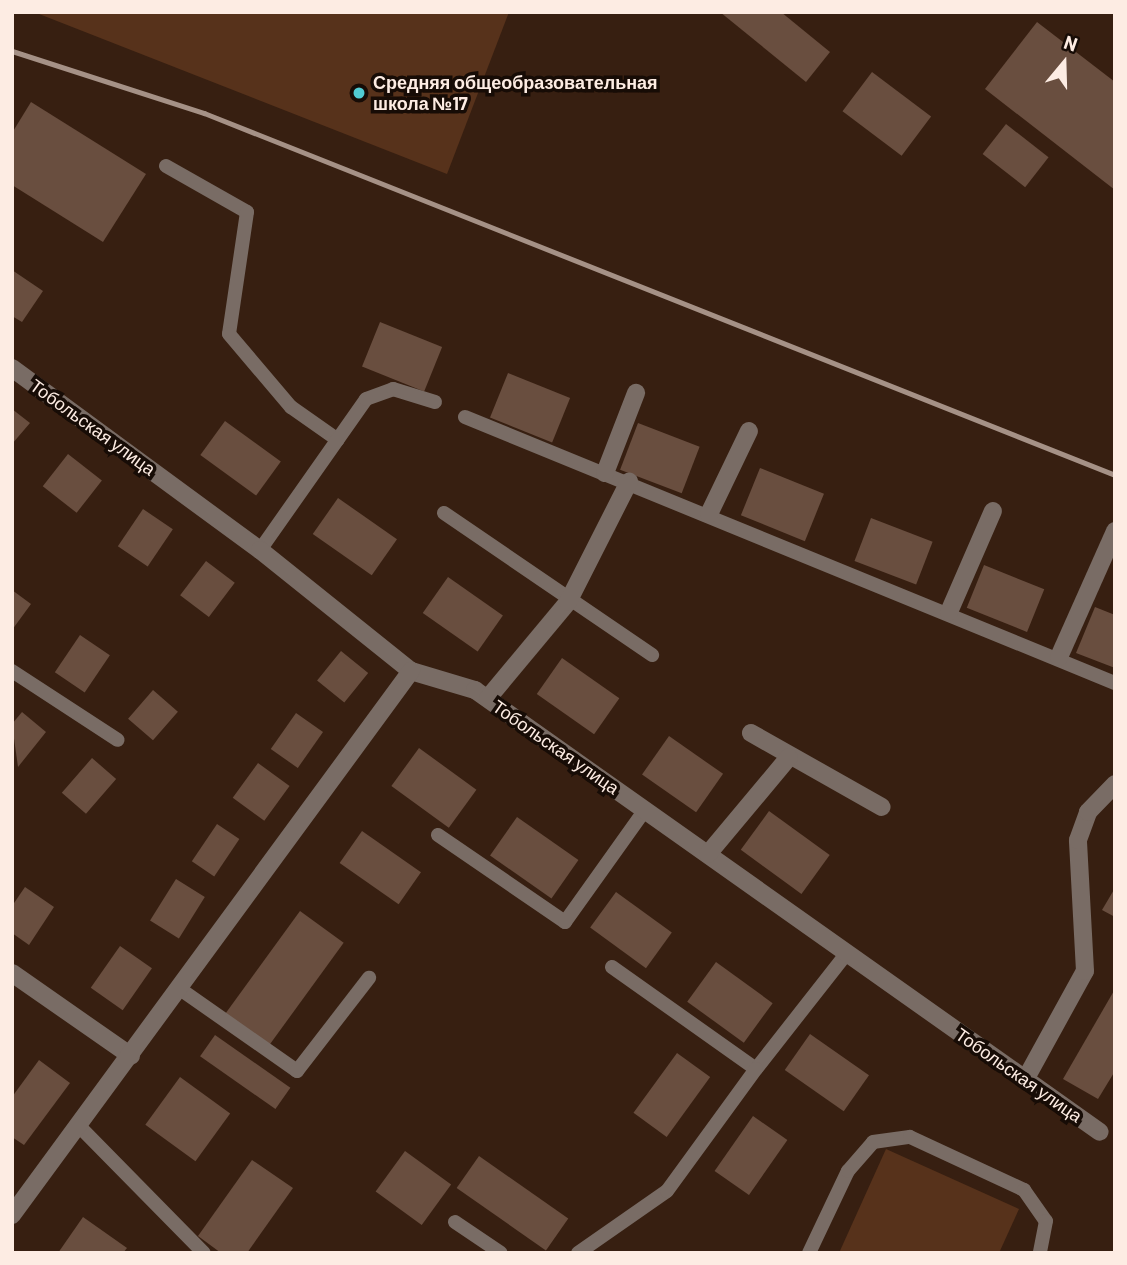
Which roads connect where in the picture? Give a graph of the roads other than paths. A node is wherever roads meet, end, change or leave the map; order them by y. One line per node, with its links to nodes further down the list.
1 (166, 166): 7 (lane)
2 (12, 368): 14 (street, Тобольская улица)
3 (636, 393): 8 (street)
4 (435, 402): 7 (lane)
5 (465, 418): 8 (lane)
6 (749, 431): 12 (street)
7 (338, 440): 14 (lane)
8 (605, 472): 9 (lane)
9 (629, 482): 12 (lane); 21 (street)
10 (993, 511): 15 (street)
11 (444, 513): 16 (lane)
12 (709, 514): 15 (lane)
13 (1115, 531): 17 (street)
14 (260, 550): 18 (street, Тобольская улица)
15 (949, 612): 17 (lane)
16 (652, 655)
17 (1059, 657): 20 (lane)
18 (411, 671): 21 (street, Тобольская улица); 34 (street)
19 (13, 673): 23 (lane)
20 (1115, 684)
21 (488, 698): 27 (street, Тобольская улица)
22 (751, 733): 24 (street)
23 (118, 740)
24 (789, 757): 26 (street); 29 (street)
25 (1115, 784): 37 (street)
26 (882, 807)
27 (645, 810): 28 (lane); 29 (street, Тобольская улица)
28 (438, 835)
29 (708, 855): 30 (street, Тобольская улица)
30 (847, 953): 36 (lane); 37 (street, Тобольская улица)
31 (612, 967): 36 (lane)
32 (12, 973): 35 (street)
33 (369, 978): 34 (lane)
34 (180, 989): 35 (street)
35 (131, 1056): 38 (street)
36 (756, 1069): 44 (lane)
37 (1025, 1080): 39 (street, Тобольская улица)
38 (79, 1126): 40 (street); 42 (lane)
39 (1100, 1132)
40 (12, 1215)
41 (455, 1222): 43 (lane)
42 (204, 1253)
43 (500, 1253)
44 (578, 1253)
45 (808, 1253): 46 (lane)
46 (1040, 1253)

